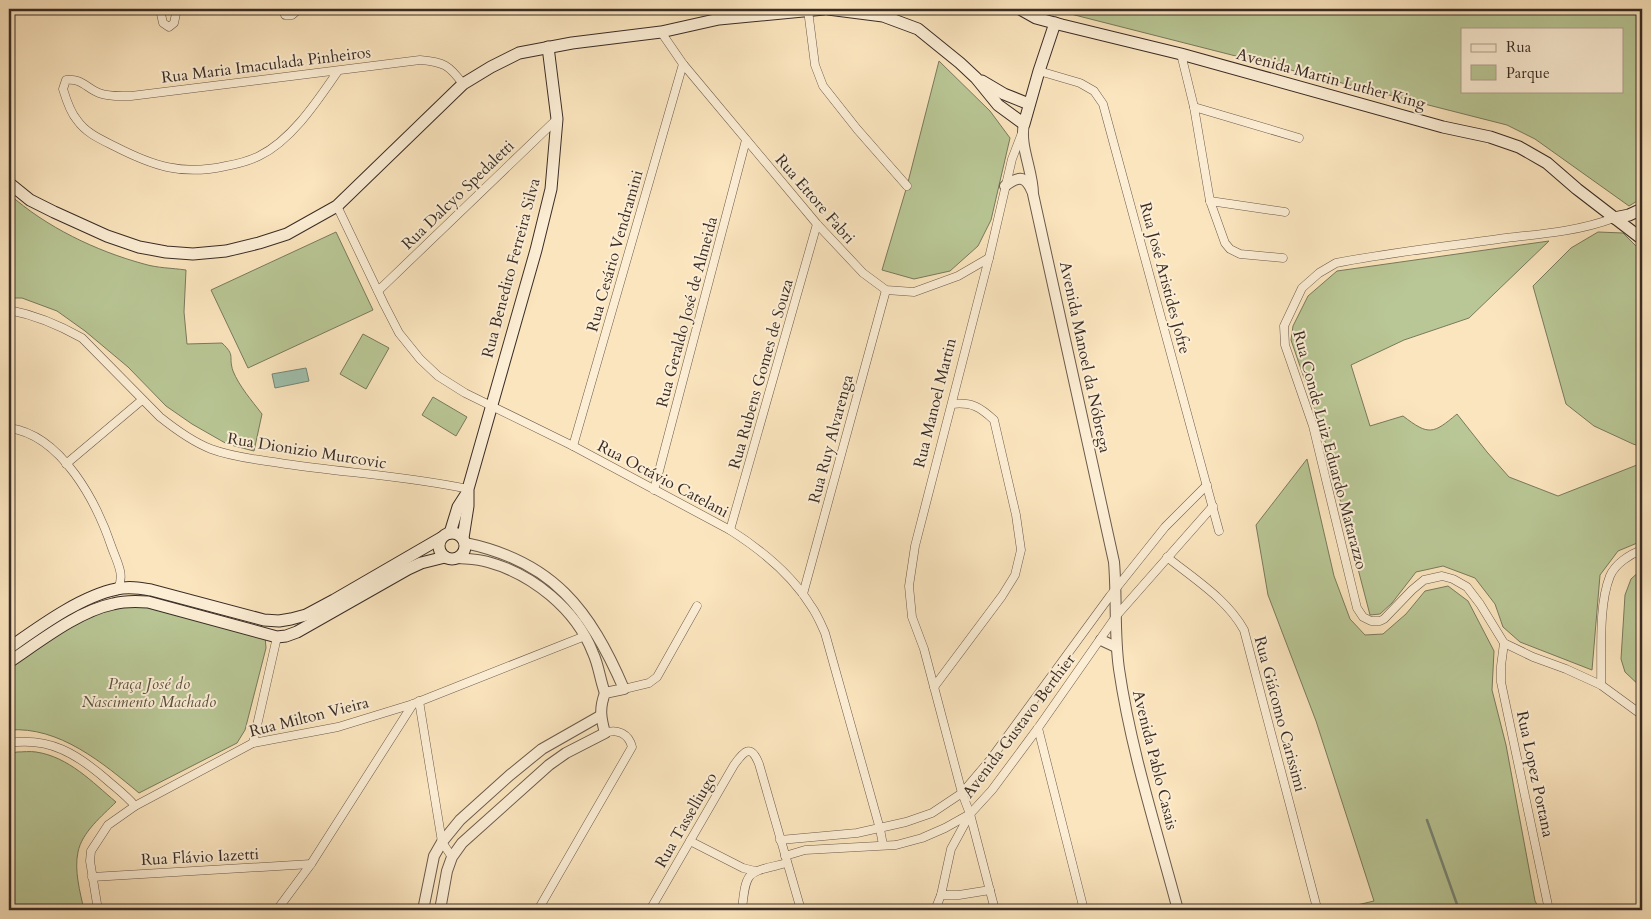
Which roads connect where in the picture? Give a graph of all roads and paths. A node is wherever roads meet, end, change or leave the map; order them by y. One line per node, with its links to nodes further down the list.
1 (162, 9): 2 (street)
2 (178, 9)
3 (282, 9): 4 (street)
4 (298, 9)
5 (824, 9): 8 (main road)
6 (828, 9): 16 (main road)
7 (1020, 9): 9 (main road, Avenida Martin Luther King)
8 (808, 10): 10 (main road); 25 (street)
9 (1055, 23): 12 (main road, Avenida Martin Luther King); 15 (main road, Rua Manoel Martin)
10 (660, 32): 11 (main road); 13 (street, Rua Ettore Fabri)
11 (548, 47): 17 (main road); 20 (main road, Rua Benedito Ferreira Silva)
12 (1181, 54): 19 (street); 32 (main road, Avenida Martin Luther King)
13 (683, 64): 23 (street, Rua Ettore Fabri); 44 (street, Rua Cesário Vendramini)
14 (338, 71): 14 (street, Rua Maria Imaculada Pinheiros); 17 (street, Rua Maria Imaculada Pinheiros)
15 (1039, 71): 18 (main road, Rua Manoel Martin); 46 (street, Rua José Aristides Jofre)
16 (976, 78): 18 (main road); 21 (main road)
17 (463, 84): 29 (main road)
18 (1029, 104): 21 (main road, Rua Manoel Martin)
19 (1194, 107): 22 (street); 28 (street)
20 (557, 119): 38 (street, Rua Dalcyo Spedaletti); 42 (main road, Rua Benedito Ferreira Silva)
21 (1023, 129): 26 (street, Rua Manoel Martin); 27 (street, Avenida Manoel da Nóbrega)
22 (1299, 138)
23 (746, 140): 33 (street, Rua Ettore Fabri); 47 (street, Rua Geraldo José de Almeida)
24 (9, 183): 29 (main road)
25 (907, 186)
26 (1005, 186): 27 (street); 35 (street, Rua Manoel Martin)
27 (1033, 194): 59 (street, Avenida Manoel da Nóbrega)
28 (1210, 201): 31 (street); 36 (street)
29 (337, 206): 38 (street, Rua Octávio Catelani)
30 (1640, 211): 32 (main road, Avenida Martin Luther King); 34 (main road, Avenida Martin Luther King)
31 (1285, 212)
32 (1614, 218): 34 (main road, Avenida Martin Luther King); 66 (street, Rua Conde Luiz Eduardo Matarazzo)
33 (817, 224): 37 (street, Rua Ettore Fabri); 50 (street, Rua Rubens Gomes de Souza)
34 (1638, 235)
35 (989, 258): 37 (street); 41 (street, Rua Manoel Martin)
36 (1283, 258)
37 (886, 290): 60 (street, Rua Ruy Alvarenga)
38 (378, 291): 42 (street, Rua Octávio Catelani)
39 (9, 310): 40 (street, Rua Dionizio Murcovic)
40 (142, 400): 45 (street); 48 (street, Rua Dionizio Murcovic)
41 (952, 404): 73 (street, Rua Manoel Martin); 73 (street)
42 (490, 406): 44 (street, Rua Octávio Catelani); 48 (main road, Rua Benedito Ferreira Silva)
43 (9, 428): 45 (street)
44 (573, 446): 47 (street, Rua Octávio Catelani)
45 (66, 464): 58 (street)
46 (1207, 485): 49 (street, Rua José Aristides Jofre); 59 (street, Avenida Gustavo Berthier)
47 (654, 490): 50 (street, Rua Octávio Catelani)
48 (467, 491): 52 (main road, Rua Benedito Ferreira Silva); 53 (main road, Rua Benedito Ferreira Silva)
49 (1213, 506): 51 (street, Rua José Aristides Jofre); 56 (street, Avenida Gustavo Berthier)
50 (730, 530): 60 (street, Rua Octávio Catelani)
51 (1219, 531)
52 (445, 536): 53 (main road); 55 (main road); 58 (main road)
53 (464, 541): 57 (main road); 70 (street)
54 (1642, 550): 72 (street)
55 (445, 557): 57 (main road); 63 (main road)
56 (1167, 557): 62 (street, Avenida Gustavo Berthier); 98 (street, Rua Giácomo Carissimi)
57 (458, 558): 64 (street)
58 (118, 588): 68 (main road)
59 (1116, 588): 62 (street, Avenida Manoel da Nóbrega); 83 (street, Avenida Gustavo Berthier)
60 (803, 594): 86 (street, Rua Octávio Catelani)
61 (697, 606): 74 (street)
62 (1117, 615): 65 (street, Avenida Gustavo Berthier); 67 (street, Avenida Pablo Casais)
63 (277, 636): 69 (main road); 82 (street)
64 (585, 636): 71 (street); 76 (street, Rua Milton Vieira)
65 (1101, 640): 67 (street); 79 (street, Avenida Gustavo Berthier)
66 (1504, 643): 72 (street); 111 (street, Rua Lopez Portana)
67 (1116, 647): 110 (street, Avenida Pablo Casais)
68 (9, 648)
69 (9, 662)
70 (614, 666): 71 (street); 74 (street)
71 (599, 670): 75 (street)
72 (1601, 685): 77 (street)
73 (934, 687): 83 (street, Rua Manoel Martin)
74 (624, 689): 75 (street)
75 (605, 693): 78 (street)
76 (416, 702): 82 (street, Rua Milton Vieira); 89 (street); 93 (street)
77 (1642, 715)
78 (600, 716): 80 (street); 89 (street)
79 (1038, 728): 85 (street, Avenida Gustavo Berthier); 109 (street)
80 (605, 733): 91 (street); 103 (street)
81 (9, 743): 84 (street)
82 (253, 743): 84 (street, Rua Milton Vieira)
83 (962, 793): 85 (street, Rua Manoel Martin); 86 (street, Avenida Gustavo Berthier)
84 (135, 806): 95 (street, Rua Milton Vieira)
85 (970, 814): 90 (street, Avenida Gustavo Berthier); 96 (street, Rua Manoel Martin); 97 (street)
86 (880, 829): 88 (street, Avenida Gustavo Berthier); 90 (street, Rua Octávio Catelani)
87 (690, 840): 88 (street, Rua Tasselliugo); 94 (street); 104 (street, Rua Tasselliugo)
88 (780, 840): 92 (street)
89 (442, 842): 91 (street); 101 (street)
90 (883, 845): 92 (street, Avenida Gustavo Berthier)
91 (452, 857): 102 (street)
92 (786, 859): 94 (street, Avenida Gustavo Berthier); 106 (street)
93 (311, 864): 95 (street, Rua Flávio Iazetti); 100 (street)
94 (755, 871): 105 (street)
95 (92, 877): 99 (street, Rua Milton Vieira)
96 (990, 890): 97 (street); 108 (street, Rua Manoel Martin)
97 (941, 895): 107 (street)
98 (1317, 908)
99 (98, 910)
100 (277, 910)
101 (423, 910)
102 (440, 910)
103 (538, 910)
104 (650, 910)
105 (742, 910)
106 (801, 910)
107 (936, 910)
108 (995, 910)
109 (1084, 910)
110 (1178, 910)
111 (1549, 910)

